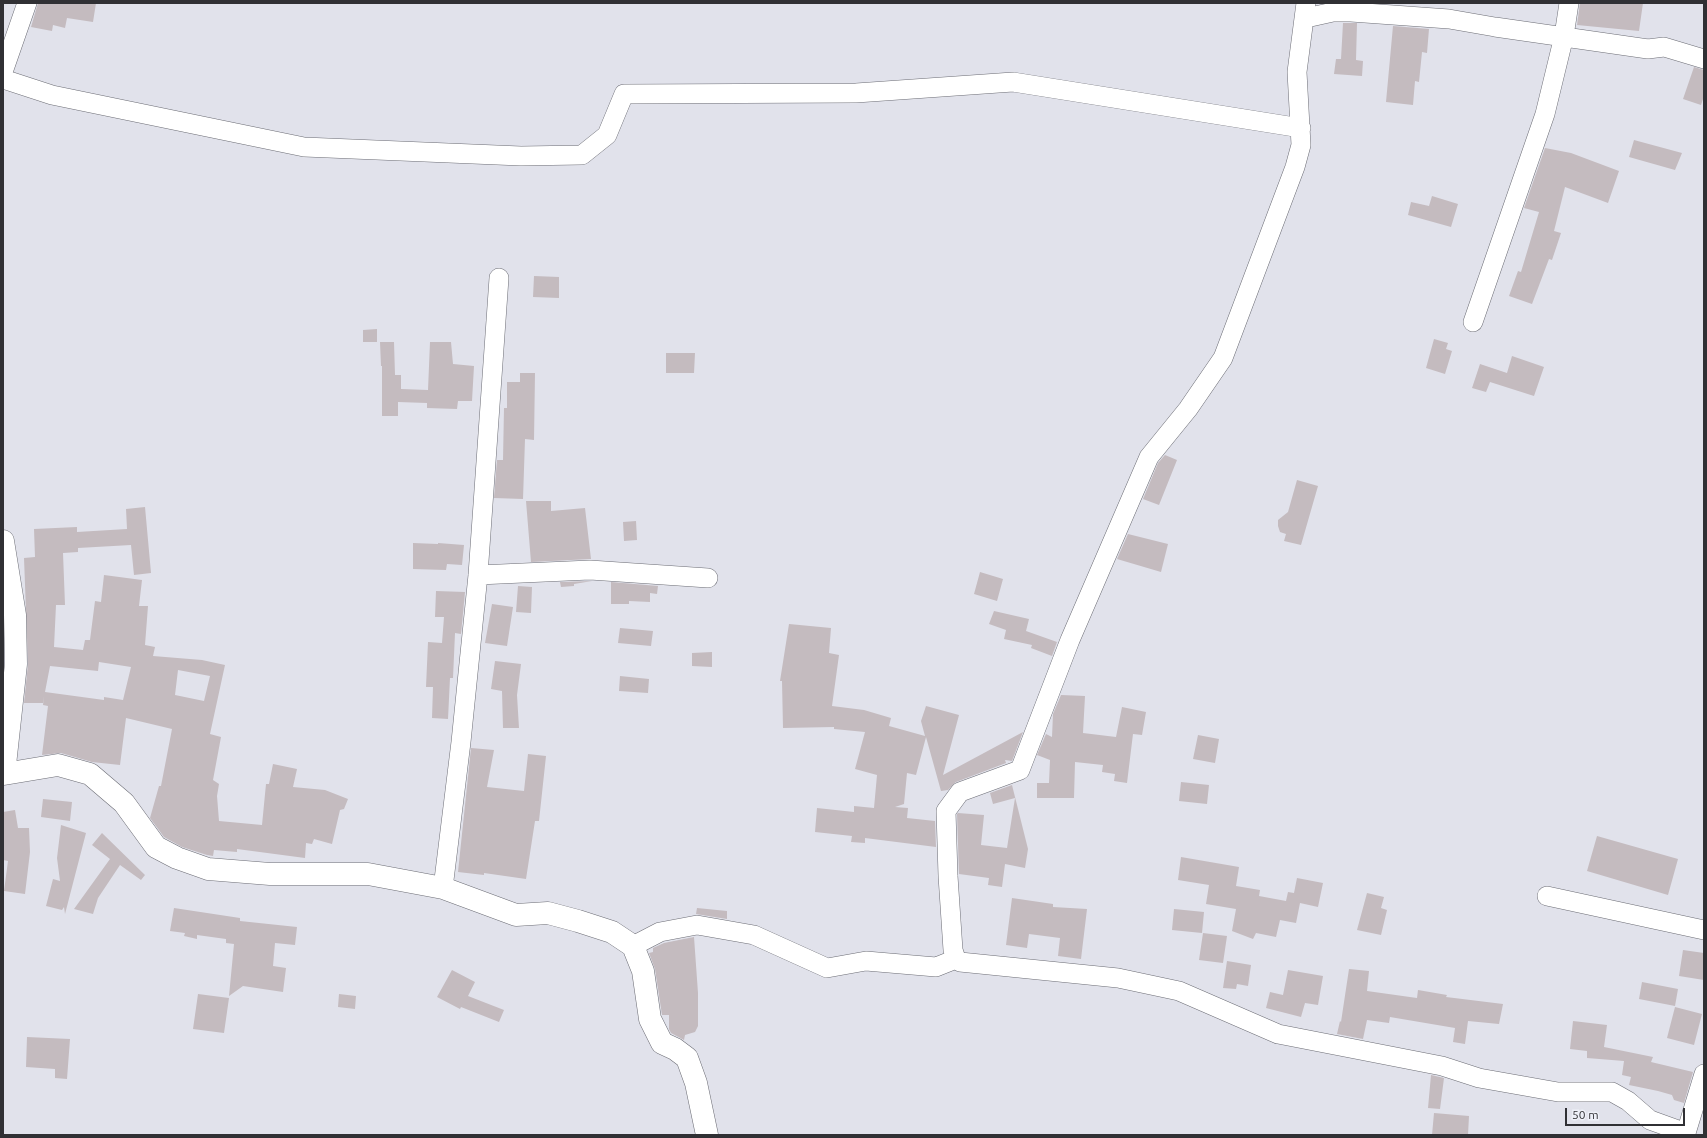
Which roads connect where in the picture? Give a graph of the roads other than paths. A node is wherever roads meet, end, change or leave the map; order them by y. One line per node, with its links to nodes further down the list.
1 (27, 3): 7 (street)
2 (1569, 3): 5 (street)
3 (1306, 10): 4 (street); 9 (street)
4 (1449, 11): 5 (street)
5 (1564, 36): 6 (street); 11 (street)
6 (1704, 58)
7 (3, 72)
8 (3, 79): 9 (street)
9 (1301, 128): 20 (street)
10 (499, 278): 13 (street)
11 (1473, 322)
12 (3, 540): 15 (street)
13 (478, 575): 14 (street); 16 (street)
14 (708, 578)
15 (4, 774): 16 (street)
16 (443, 888): 19 (street)
17 (1547, 896): 18 (street)
18 (1704, 930)
19 (633, 946): 20 (street); 23 (street)
20 (956, 959): 22 (street)
21 (1704, 1074): 22 (street)
22 (1648, 1127)
23 (707, 1135)

